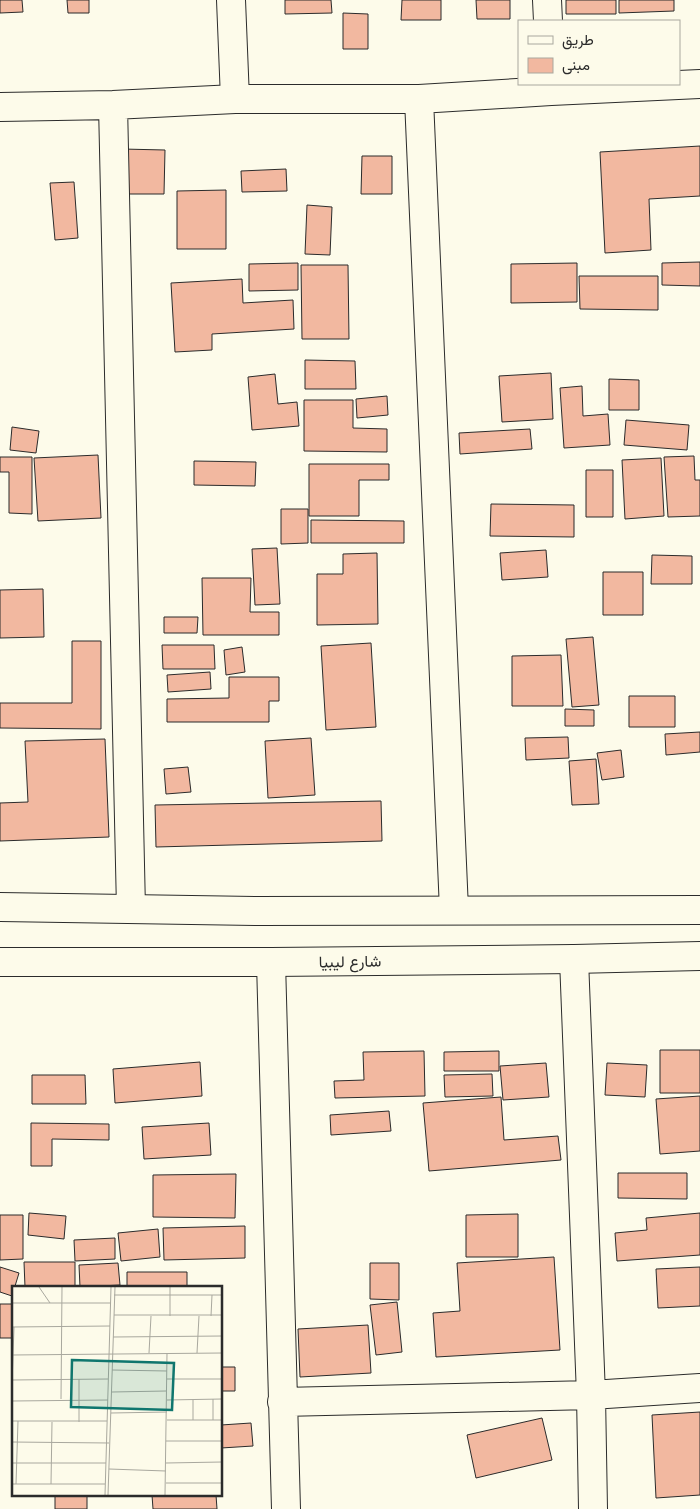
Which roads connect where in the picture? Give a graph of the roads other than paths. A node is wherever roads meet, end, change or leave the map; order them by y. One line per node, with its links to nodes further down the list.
1 (231, 0): 8 (street)
2 (547, 0): 3 (street)
3 (548, 20)
4 (680, 84): 5 (street)
5 (700, 84)
6 (650, 85): 7 (street)
7 (551, 87): 9 (street)
8 (235, 99): 9 (street); 10 (street)
9 (419, 99): 14 (street)
10 (113, 105): 11 (street); 13 (street)
11 (0, 107)
12 (0, 907): 13 (street)
13 (131, 909): 14 (street)
14 (454, 910): 15 (street)
15 (700, 910)
16 (700, 956): 17 (street, شارع ليبيا)
17 (574, 959): 19 (street, شارع ليبيا); 21 (street)
18 (0, 962): 19 (street, شارع ليبيا)
19 (271, 962): 22 (street)
20 (700, 1388): 21 (street)
21 (591, 1395): 22 (street); 24 (street)
22 (282, 1402): 23 (street)
23 (286, 1509)
24 (593, 1509)

